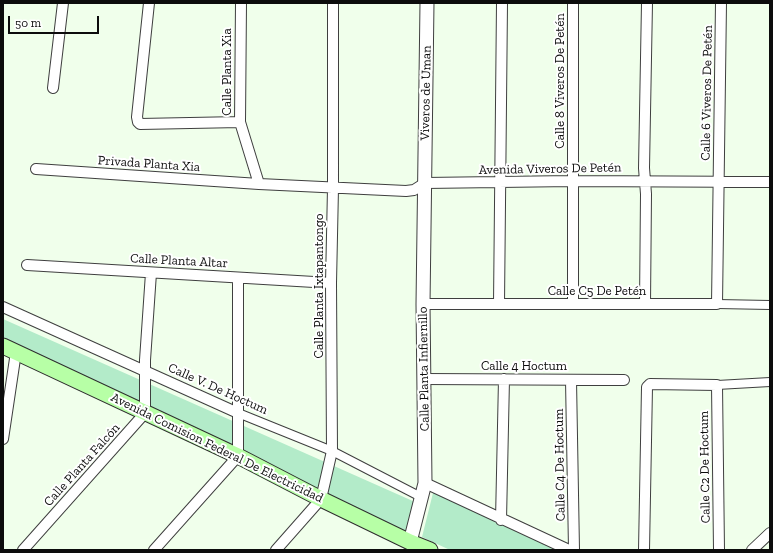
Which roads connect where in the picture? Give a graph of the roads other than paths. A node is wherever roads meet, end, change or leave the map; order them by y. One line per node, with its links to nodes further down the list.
1 (63, 3): 10 (street)
2 (149, 3): 11 (street)
3 (241, 3): 11 (street, Calle Planta Xia)
4 (333, 3): 20 (street, Calle Planta Ixtapantongo)
5 (427, 3): 18 (street, Viveros de Uman)
6 (502, 3): 15 (street)
7 (573, 3): 13 (street, Calle 8 Viveros De Petén)
8 (647, 3): 14 (street)
9 (721, 3): 16 (street, Calle 6 Viveros De Petén)
10 (53, 88)
11 (240, 122): 19 (street, Calle Planta Xia)
12 (36, 169): 19 (street, Privada Planta Xia)
13 (572, 181): 14 (street, Avenida Viveros De Petén); 15 (street, Avenida Viveros De Petén); 27 (street, Calle 8 Viveros De Petén)
14 (645, 181): 16 (street, Avenida Viveros De Petén); 28 (street)
15 (501, 182): 18 (street, Avenida Viveros De Petén); 26 (street)
16 (719, 182): 17 (street, Avenida Viveros De Petén); 29 (street)
17 (770, 182)
18 (425, 183): 20 (street, Avenida Viveros De Petén); 25 (street, Calle Planta Infiernillo)
19 (259, 184): 20 (street)
20 (333, 188): 24 (street, Calle Planta Ixtapantongo)
21 (27, 266): 22 (street, Calle Planta Altar)
22 (151, 273): 23 (street, Calle Planta Altar); 33 (street)
23 (238, 278): 24 (street, Calle Planta Altar); 41 (street)
24 (330, 283): 43 (street, Calle Planta Ixtapantongo)
25 (423, 304): 26 (street, Calle C5 De Petén); 34 (street, Calle Planta Infiernillo)
26 (500, 304): 27 (street, Calle C5 De Petén)
27 (573, 304): 28 (street, Calle C5 De Petén)
28 (645, 304): 29 (street, Calle C5 De Petén)
29 (717, 304): 30 (street, Calle C5 De Petén)
30 (770, 305)
31 (3, 307): 33 (street, Calle V. De Hoctum)
32 (10, 349): 40 (main road, Avenida Comision Federal De Electricidad); 42 (street)
33 (145, 371): 40 (street); 41 (street, Calle V. De Hoctum)
34 (424, 379): 35 (street, Calle 4 Hoctum); 45 (street, Calle Planta Infiernillo)
35 (504, 379): 36 (street, Calle 4 Hoctum); 48 (street)
36 (571, 380): 37 (street, Calle 4 Hoctum); 56 (street, Calle C4 De Hoctum)
37 (624, 380)
38 (770, 382): 39 (street)
39 (717, 385): 57 (street); 58 (street, Calle C2 De Hoctum)
40 (145, 413): 44 (main road, Avenida Comision Federal De Electricidad); 51 (street, Calle Planta Falcón)
41 (238, 413): 43 (street, Calle V. De Hoctum); 44 (street)
42 (3, 439)
43 (332, 451): 46 (street, Calle V. De Hoctum); 47 (street, Calle Planta Ixtapantongo)
44 (238, 456): 47 (main road, Avenida Comision Federal De Electricidad); 52 (street)
45 (425, 483): 46 (street, Calle Planta Infiernillo); 48 (street)
46 (421, 497): 50 (street, Calle Planta Infiernillo)
47 (321, 499): 50 (main road, Avenida Comision Federal De Electricidad); 53 (street, Calle Planta Ixtapantongo)
48 (501, 520): 55 (street)
49 (770, 533): 59 (street)
50 (406, 546): 54 (main road, Avenida Comision Federal De Electricidad)
51 (23, 550)
52 (154, 550)
53 (276, 550)
54 (430, 550)
55 (569, 550)
56 (574, 550)
57 (644, 550)
58 (719, 550)
59 (752, 550)

